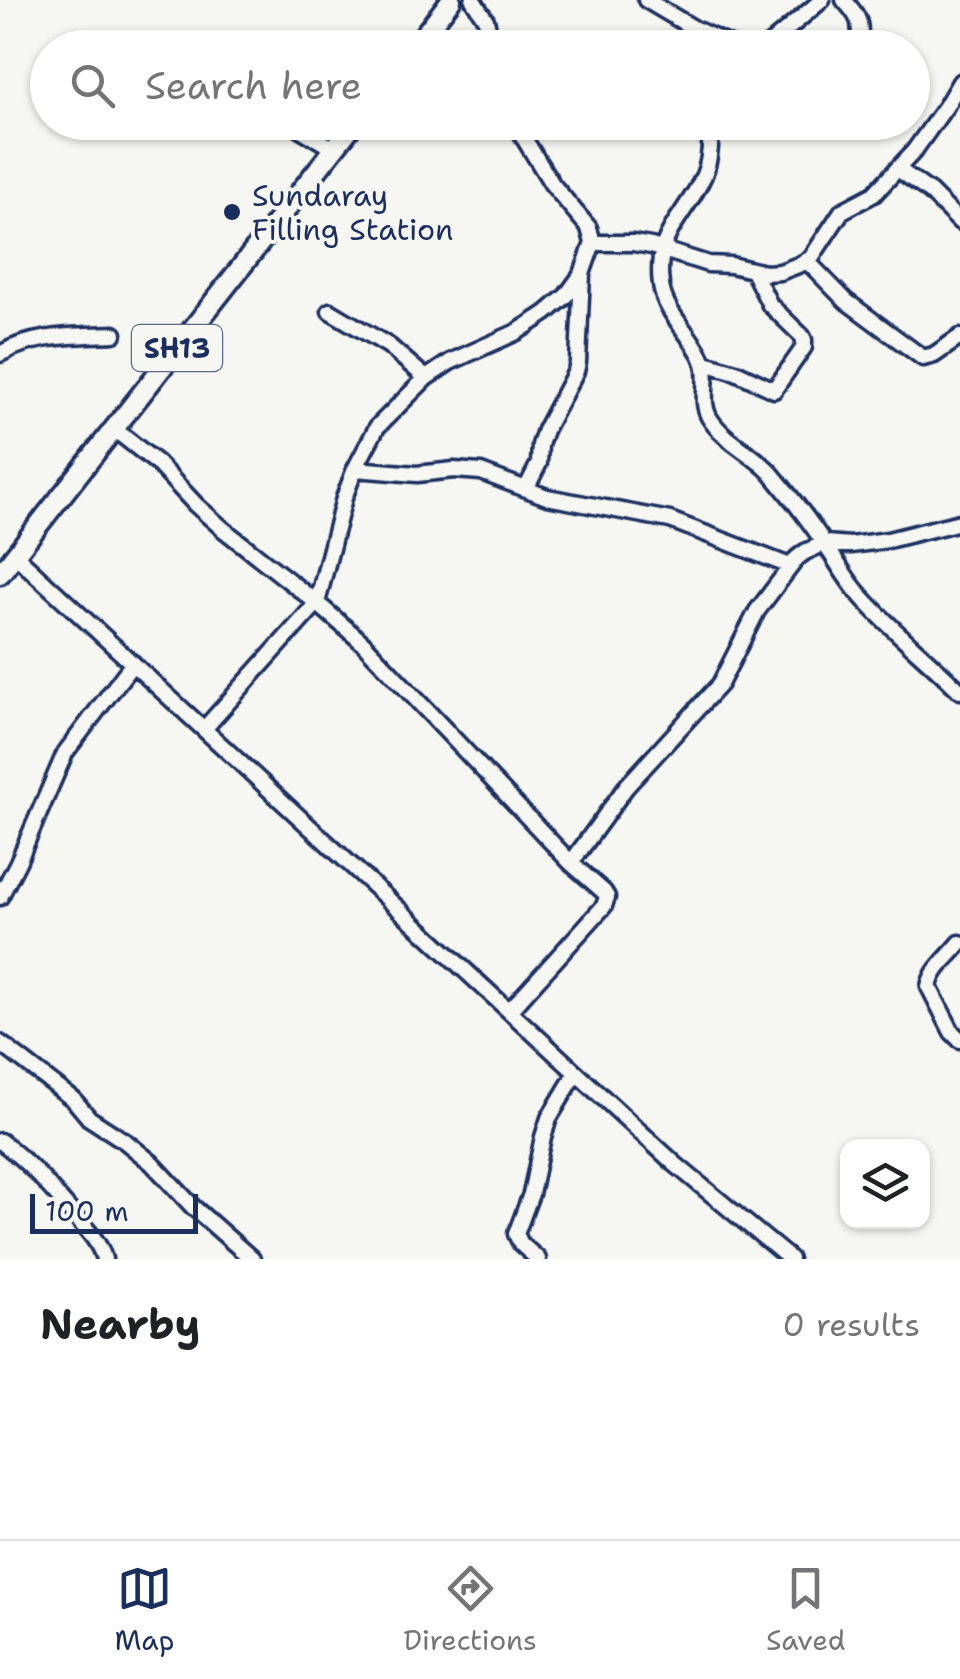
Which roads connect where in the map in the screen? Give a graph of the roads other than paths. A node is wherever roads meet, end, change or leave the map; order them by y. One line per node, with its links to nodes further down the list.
1 (451, 0): 6 (main road)
2 (473, 0): 7 (street)
3 (646, 0): 8 (street)
4 (822, 0): 9 (street)
5 (844, 0): 10 (street)
6 (432, 30)
7 (488, 30)
8 (698, 30)
9 (786, 30)
10 (859, 30)
11 (960, 82): 12 (street)
12 (930, 129)
13 (319, 140): 18 (street)
14 (341, 140): 18 (main road, SH13)
15 (523, 140): 21 (street)
16 (710, 140): 22 (street)
17 (922, 140): 19 (street)
18 (334, 149): 32 (main road, SH13)
19 (898, 170): 20 (street); 23 (street)
20 (960, 222)
21 (593, 243): 22 (street); 25 (street)
22 (662, 248): 24 (street); 30 (street)
23 (807, 262): 24 (street); 28 (street)
24 (753, 270): 30 (street)
25 (582, 274): 31 (street); 34 (street)
26 (330, 310): 31 (street)
27 (114, 334): 29 (street)
28 (960, 337)
29 (0, 354)
30 (704, 363): 36 (street)
31 (426, 378): 33 (street)
32 (114, 429): 37 (main road, SH13); 39 (street)
33 (355, 469): 34 (street); 39 (street)
34 (526, 489): 38 (street)
35 (960, 522): 36 (street)
36 (824, 543): 38 (street); 41 (street)
37 (5, 566): 40 (street)
38 (790, 566): 43 (street)
39 (317, 603): 42 (street); 43 (street)
40 (134, 664): 42 (street); 44 (street)
41 (960, 691)
42 (204, 729): 46 (street)
43 (571, 863): 46 (street)
44 (0, 896)
45 (960, 943): 47 (street)
46 (510, 1010): 49 (street)
47 (960, 1040)
48 (0, 1043): 52 (street)
49 (576, 1073): 53 (street); 54 (street)
50 (0, 1141): 51 (street)
51 (104, 1259)
52 (252, 1259)
53 (538, 1259)
54 (790, 1259)

